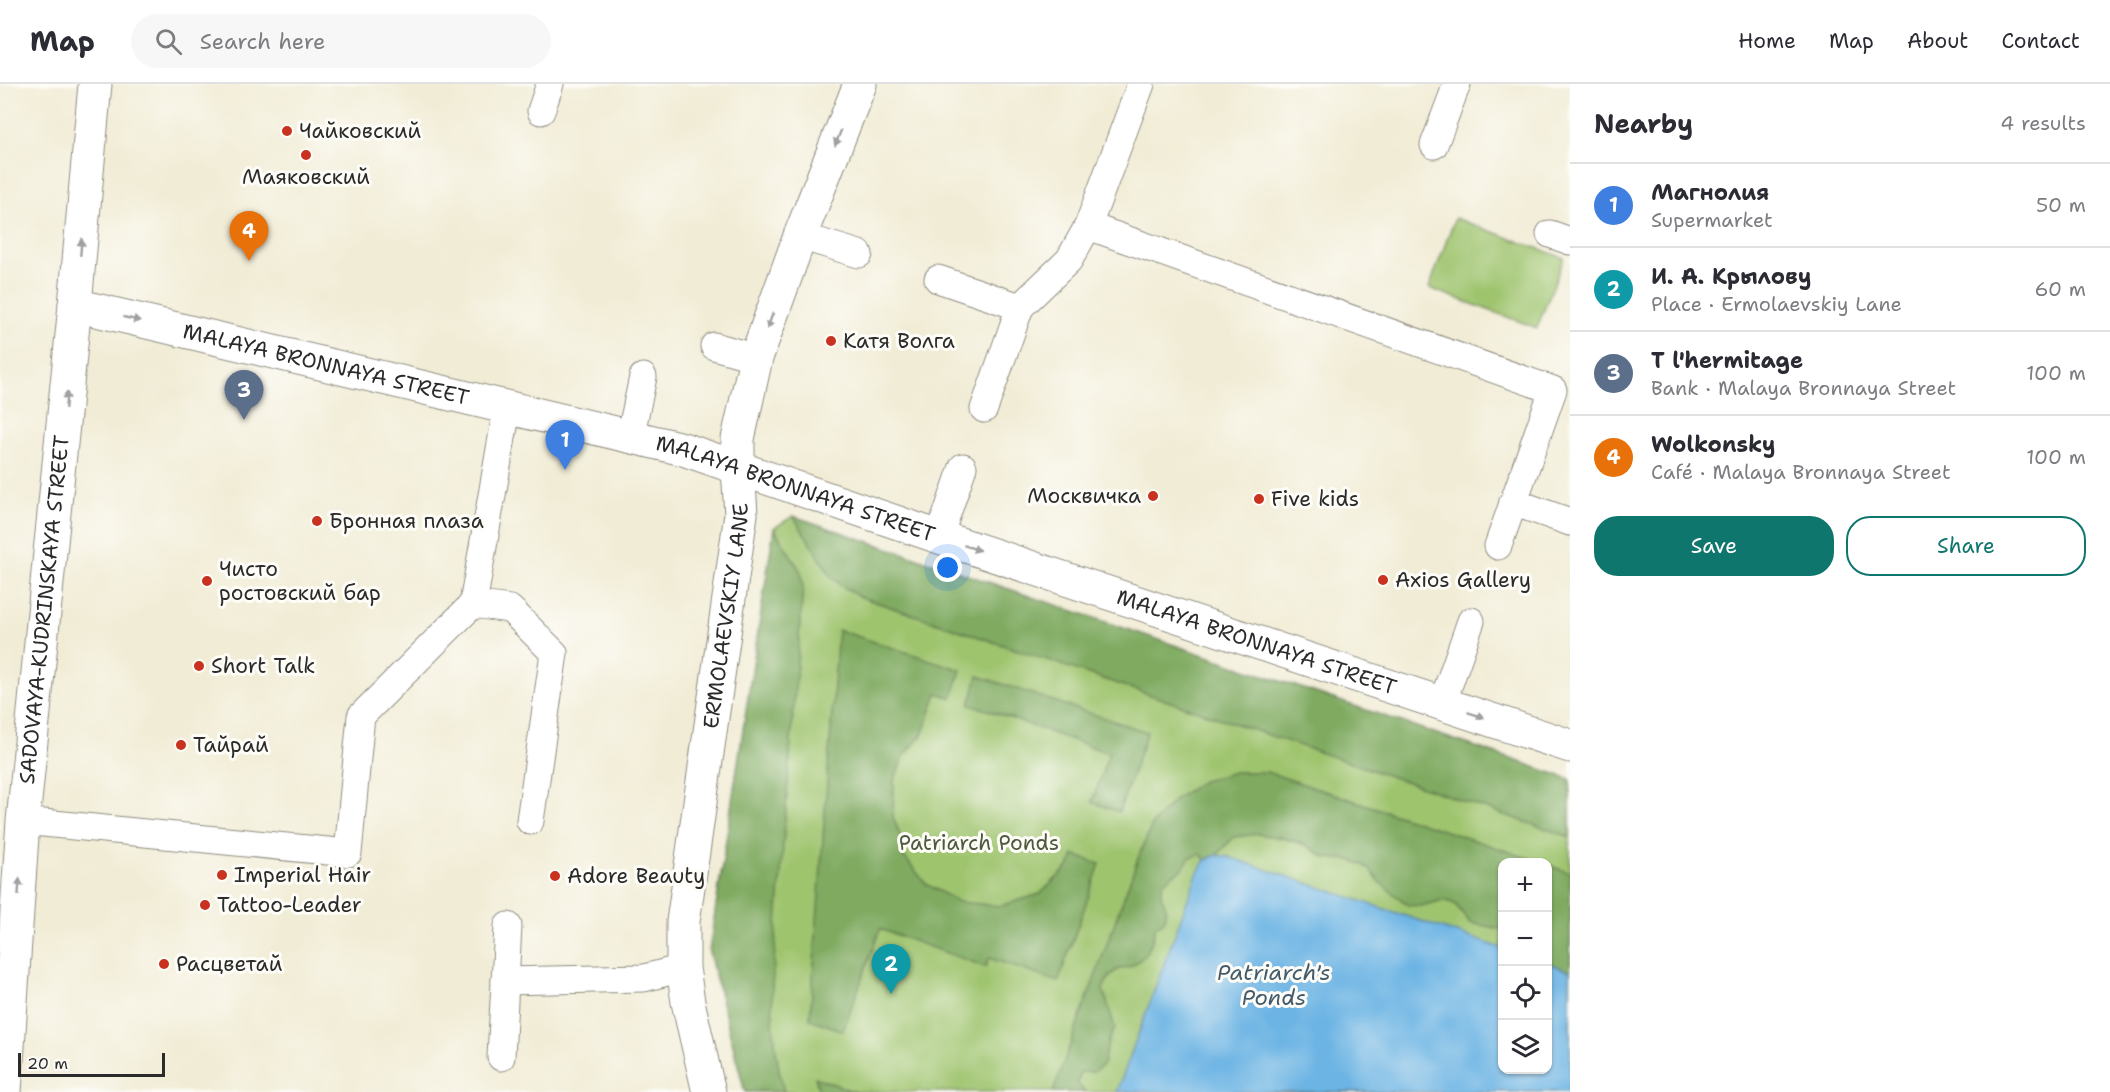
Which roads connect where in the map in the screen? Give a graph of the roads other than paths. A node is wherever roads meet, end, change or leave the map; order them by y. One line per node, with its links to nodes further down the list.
1 (95, 84): 12 (street, SADOVAYA-KUDRINSKAYA STREET, one-way to 1)
2 (550, 84): 6 (lane)
3 (860, 84): 9 (street, ERMOLAEVSKIY LANE, one-way to 9)
4 (1141, 84): 8 (lane)
5 (1457, 84): 7 (lane)
6 (541, 111)
7 (1434, 145)
8 (1088, 226): 13 (lane); 22 (lane)
9 (800, 236): 10 (lane); 15 (street, ERMOLAEVSKIY LANE, one-way to 15)
10 (859, 254)
11 (938, 279): 13 (lane)
12 (75, 305): 17 (street, MALAYA BRONNAYA STREET, one-way to 17); 30 (street, SADOVAYA-KUDRINSKAYA STREET, one-way to 12)
13 (1020, 307): 18 (lane)
14 (714, 346): 15 (lane)
15 (756, 358): 21 (street, ERMOLAEVSKIY LANE)
16 (643, 377): 19 (lane)
17 (507, 409): 19 (street, MALAYA BRONNAYA STREET); 26 (lane)
18 (984, 409)
19 (630, 438): 21 (street, MALAYA BRONNAYA STREET)
20 (963, 467): 24 (lane)
21 (738, 469): 24 (street, MALAYA BRONNAYA STREET); 33 (street, ERMOLAEVSKIY LANE)
22 (1513, 502): 23 (lane); 25 (lane)
23 (1570, 522)
24 (939, 537): 28 (street, MALAYA BRONNAYA STREET, one-way to 28)
25 (1498, 546)
26 (473, 604): 30 (lane); 31 (lane)
27 (1471, 621): 28 (lane)
28 (1442, 704): 29 (street, MALAYA BRONNAYA STREET, one-way to 29)
29 (1570, 746)
30 (23, 821): 36 (street, SADOVAYA-KUDRINSKAYA STREET, one-way to 30)
31 (530, 821)
32 (508, 926): 34 (lane)
33 (683, 968): 34 (lane); 37 (street, ERMOLAEVSKIY LANE)
34 (505, 981): 35 (lane)
35 (501, 1057)
36 (5, 1092)
37 (709, 1092)

